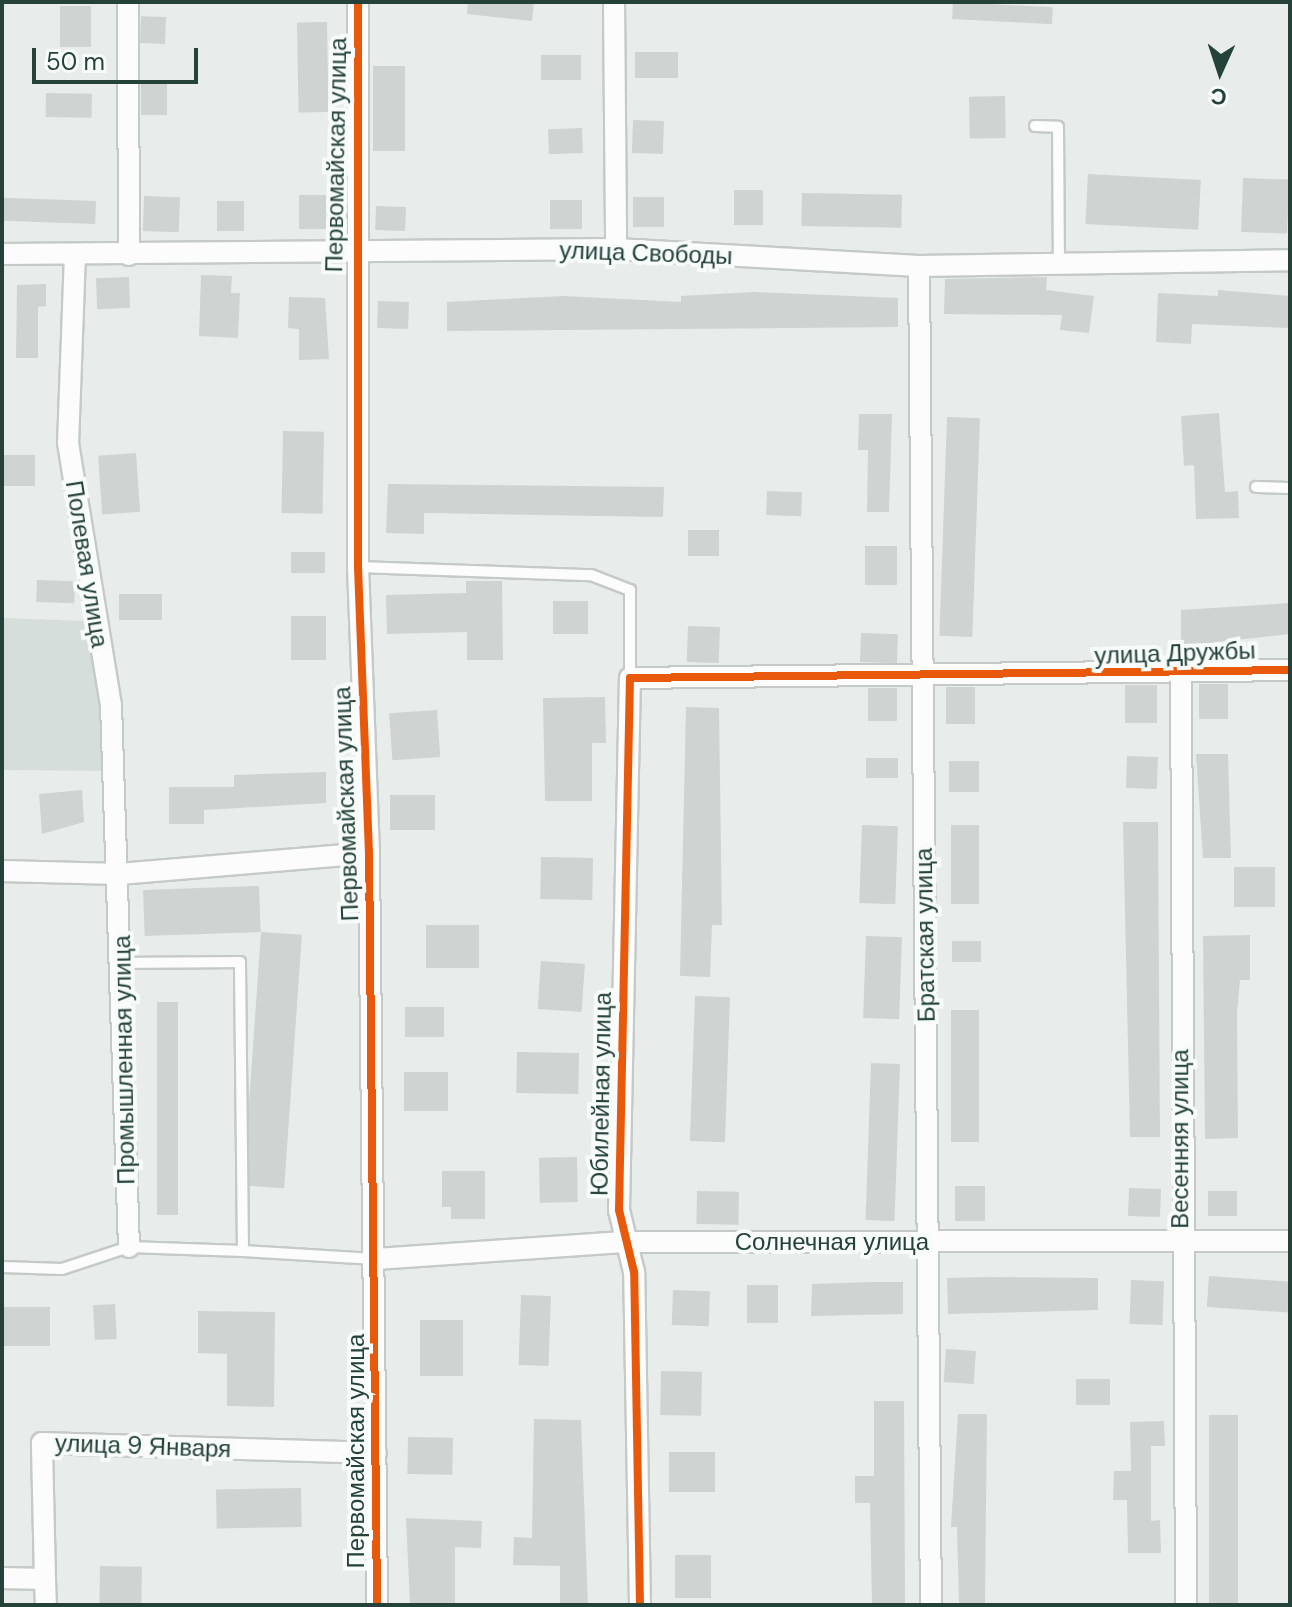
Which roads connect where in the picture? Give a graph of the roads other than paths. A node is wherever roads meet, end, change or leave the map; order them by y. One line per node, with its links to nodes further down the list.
1 (128, 2): 9 (street)
2 (358, 2): 6 (street, Первомайская улица)
3 (614, 2): 5 (street)
4 (1035, 126): 11 (lane)
5 (616, 249): 6 (street, улица Свободы); 12 (street, улица Свободы)
6 (354, 250): 9 (street, улица Свободы); 15 (street, Первомайская улица)
7 (2, 254): 8 (street, улица Свободы)
8 (75, 254): 9 (street, улица Свободы); 22 (street, Полевая улица)
9 (129, 255)
10 (1290, 260): 11 (street, улица Свободы)
11 (1059, 263): 12 (street, улица Свободы)
12 (919, 266): 19 (street, Братская улица)
13 (1256, 487): 14 (lane)
14 (1290, 488)
15 (358, 567): 18 (lane, Юбилейная улица); 20 (street, Первомайская улица)
16 (1290, 670): 17 (street, улица Дружбы)
17 (1181, 673): 19 (street, улица Дружбы); 27 (street, Весенняя улица)
18 (630, 678): 19 (street, улица Дружбы); 26 (street, Юбилейная улица)
19 (922, 680): 24 (street, Братская улица)
20 (369, 853): 22 (street); 30 (street, Первомайская улица)
21 (2, 871): 22 (street)
22 (119, 874): 23 (street, Промышленная улица)
23 (121, 963): 28 (street, Промышленная улица); 29 (lane)
24 (928, 1241): 26 (street, Солнечная улица); 27 (street, Солнечная улица); 38 (street, Братская улица)
25 (1290, 1241): 27 (street, Солнечная улица)
26 (624, 1242): 30 (street, Солнечная улица); 37 (street, Юбилейная улица)
27 (1180, 1242): 39 (street, Весенняя улица)
28 (129, 1247): 29 (lane); 31 (lane)
29 (243, 1251): 30 (lane)
30 (375, 1259): 32 (street, Первомайская улица)
31 (2, 1267)
32 (376, 1453): 34 (street, улица 9 Января); 36 (street, Первомайская улица)
33 (2, 1578): 34 (street)
34 (45, 1579): 35 (street)
35 (46, 1605)
36 (377, 1605)
37 (640, 1605)
38 (931, 1605)
39 (1186, 1605)

